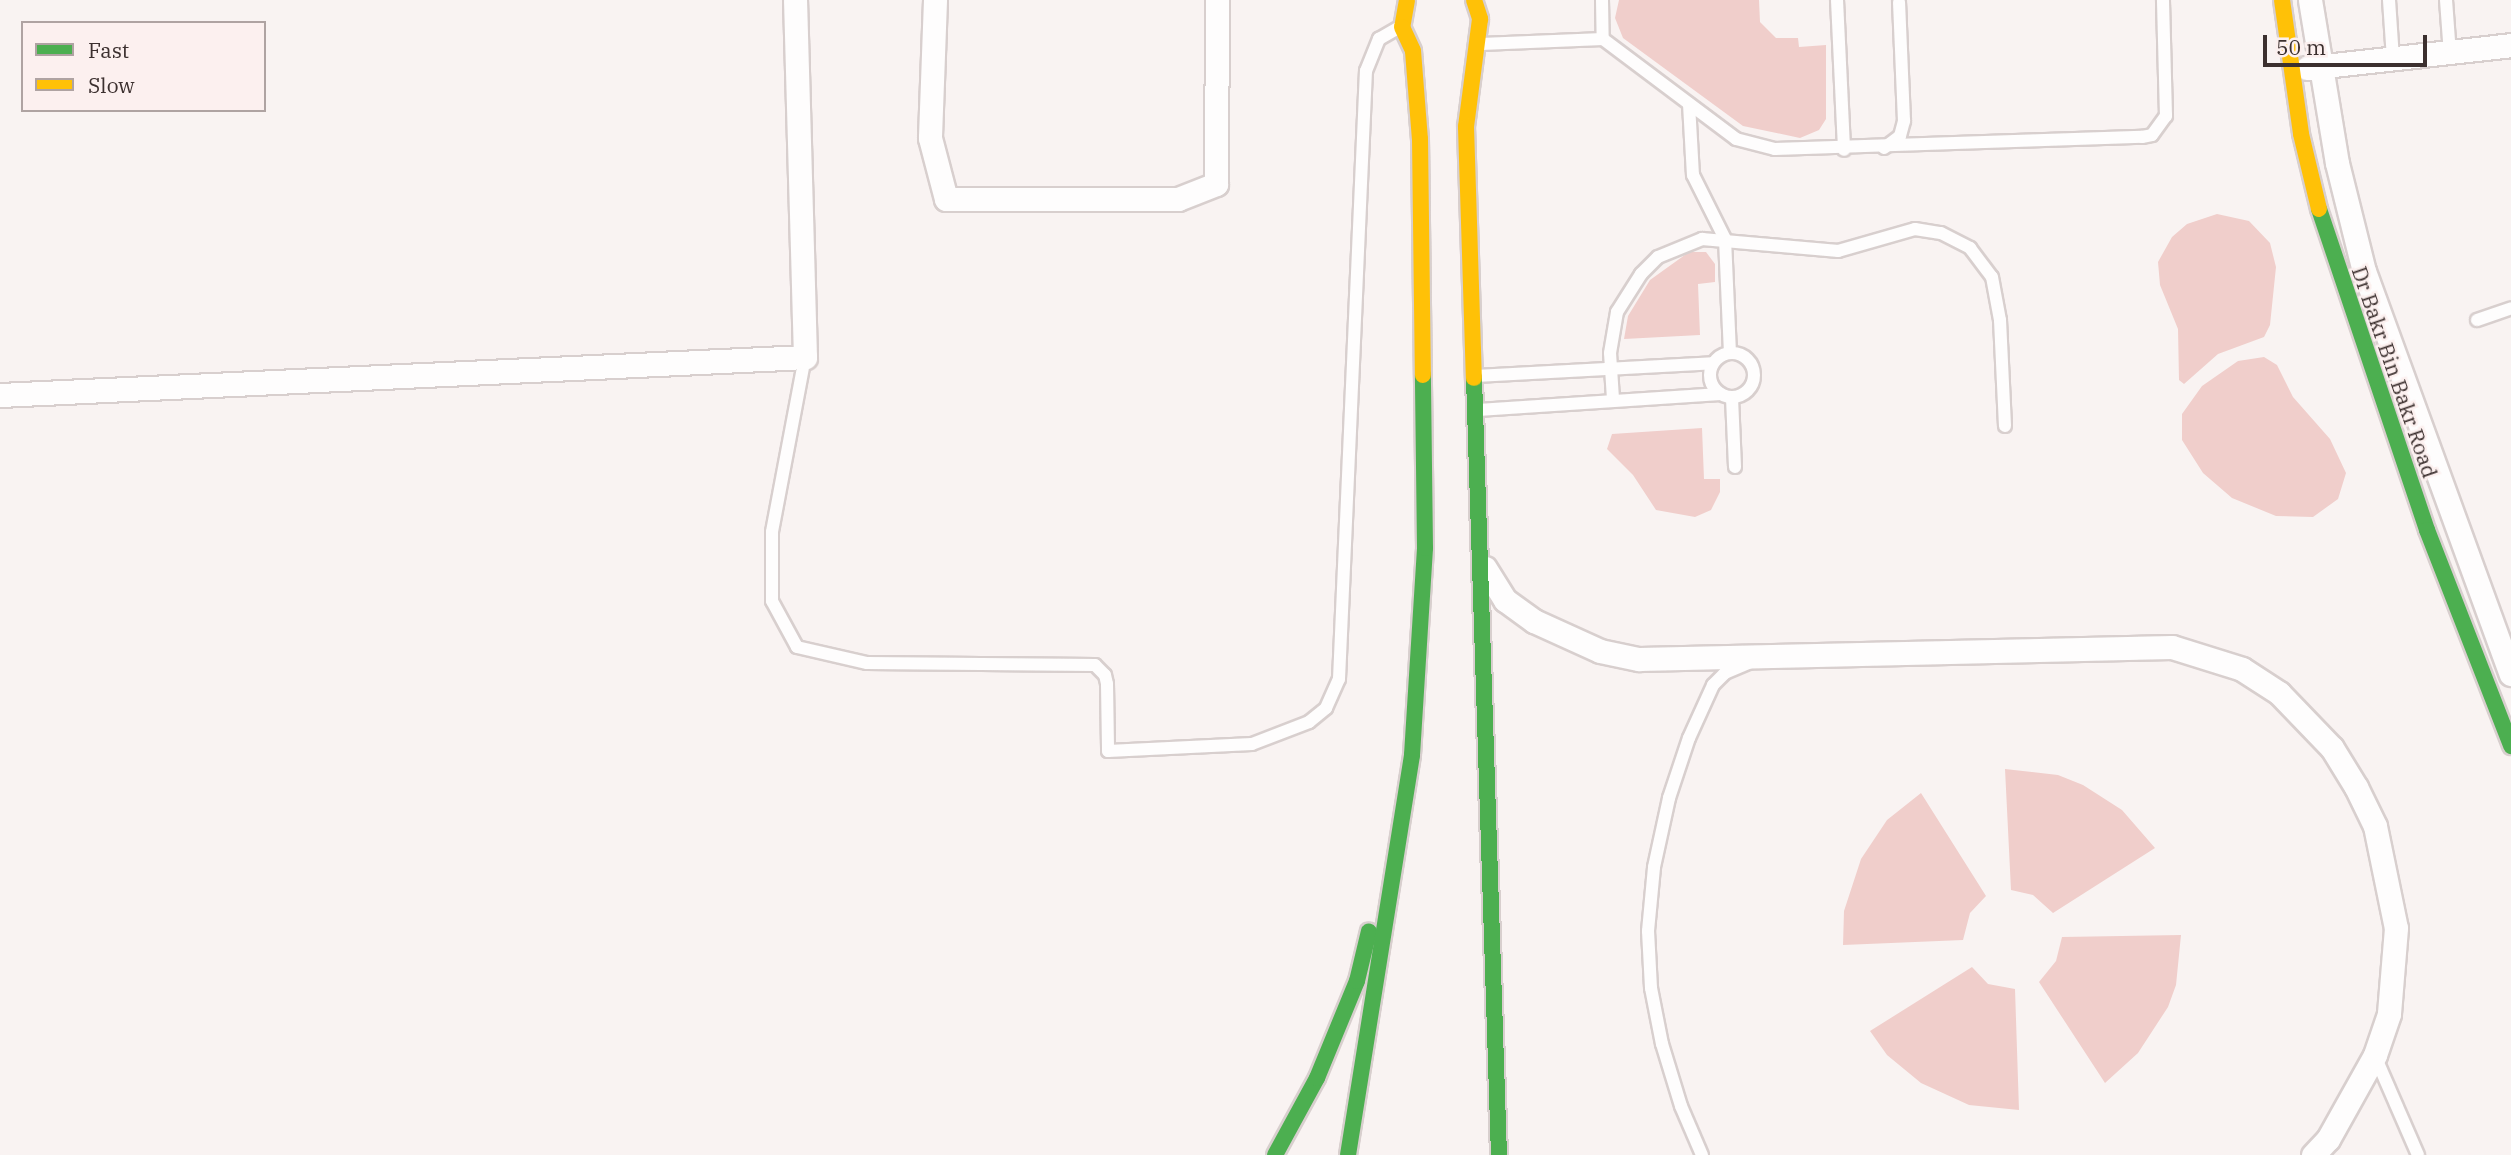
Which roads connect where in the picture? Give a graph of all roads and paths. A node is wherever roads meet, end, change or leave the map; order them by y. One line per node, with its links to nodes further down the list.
1 (795, 0): 30 (street)
2 (935, 0): 3 (street)
3 (1217, 0)
4 (1474, 0): 16 (main road)
5 (1602, 0): 15 (lane)
6 (1837, 0): 25 (lane)
7 (2163, 0): 24 (lane)
8 (2282, 0): 22 (main road, Dr Bakr Bin Bakr Road)
9 (2311, 0): 21 (street)
10 (2389, 0): 19 (lane)
11 (2446, 0): 18 (lane)
12 (1408, 1): 14 (main road)
13 (1899, 2): 24 (lane)
14 (1402, 27): 30 (lane); 44 (main road)
15 (1603, 38): 16 (lane); 23 (lane)
16 (1474, 45): 20 (main road); 33 (main road)
17 (2511, 45): 18 (street)
18 (2450, 54): 19 (street)
19 (2393, 59): 21 (street)
20 (1452, 60)
21 (2319, 66): 22 (street); 42 (street)
22 (2290, 69): 43 (main road, Dr Bakr Bin Bakr Road)
23 (1689, 104): 25 (lane); 26 (lane)
24 (1884, 148): 25 (lane)
25 (1844, 150)
26 (1725, 239): 29 (lane); 32 (lane); 38 (lane)
27 (2511, 308): 28 (lane)
28 (2477, 320)
29 (1730, 353): 31 (lane); 35 (lane)
30 (805, 357): 34 (street)
31 (1713, 363): 32 (lane); 35 (lane)
32 (1611, 368): 33 (lane); 36 (lane)
33 (1473, 376): 37 (main road)
34 (0, 395)
35 (1726, 396): 36 (lane); 39 (lane)
36 (1613, 399): 37 (lane)
37 (1474, 410): 40 (main road)
38 (2005, 426)
39 (1735, 467)
40 (1478, 548): 41 (street); 48 (main road)
41 (1770, 658): 45 (street); 49 (lane)
42 (2511, 674)
43 (2511, 746)
44 (1412, 755): 46 (main road); 47 (main road)
45 (2375, 1055): 50 (street); 51 (lane)
46 (1275, 1155)
47 (1348, 1155)
48 (1499, 1155)
49 (1702, 1155)
50 (2313, 1155)
51 (2418, 1155)

